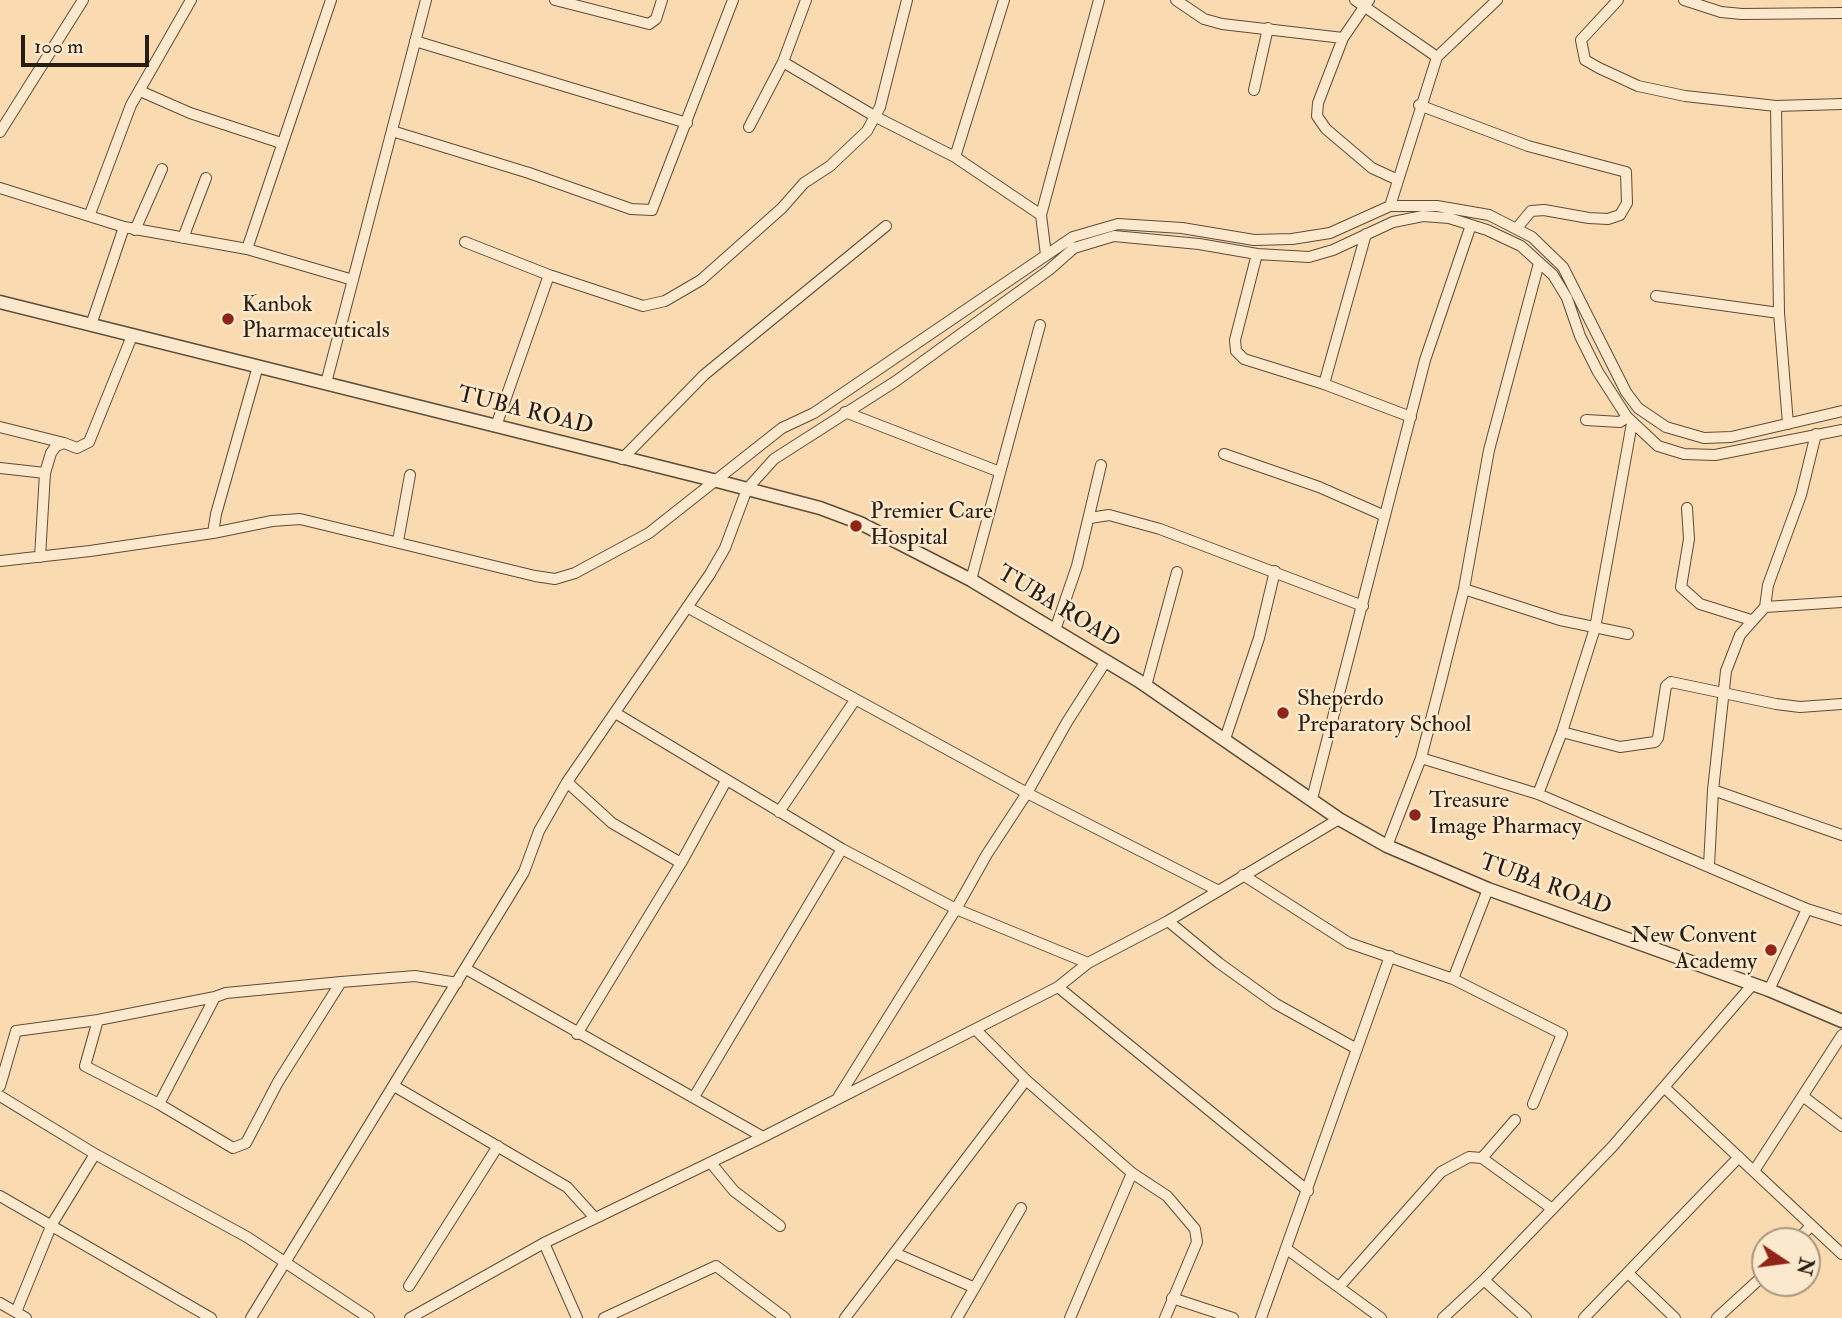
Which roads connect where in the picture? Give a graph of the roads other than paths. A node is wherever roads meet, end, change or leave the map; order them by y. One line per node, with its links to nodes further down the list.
1 (83, 0): 32 (street)
2 (191, 0): 24 (street)
3 (331, 0): 33 (street)
4 (426, 0): 20 (street)
5 (555, 0): 6 (street)
6 (663, 0)
7 (733, 0): 29 (street)
8 (806, 0): 22 (street)
9 (906, 0): 28 (street)
10 (1004, 0): 34 (street)
11 (1099, 0): 41 (street)
12 (1176, 0): 18 (street)
13 (1497, 0): 21 (street)
14 (1618, 0): 27 (street)
15 (1684, 0): 17 (street)
16 (1363, 2): 19 (street); 21 (street)
17 (1842, 13)
18 (1268, 28): 19 (street); 23 (street)
19 (1343, 38): 37 (street)
20 (415, 41): 29 (street); 31 (street)
21 (1437, 57): 26 (street)
22 (782, 62): 28 (street); 30 (street)
23 (1254, 90)
24 (140, 91): 33 (street); 40 (street)
25 (1842, 104): 27 (street)
26 (1419, 105): 37 (street); 45 (street)
27 (1776, 106): 58 (street)
28 (876, 117): 34 (street); 54 (street)
29 (687, 124): 31 (street)
30 (749, 127)
31 (392, 131): 55 (street)
32 (0, 132)
33 (281, 143): 50 (street)
34 (955, 157): 41 (street)
35 (162, 169): 46 (street)
36 (206, 178): 48 (street)
37 (1398, 180): 39 (street)
38 (0, 188): 40 (street)
39 (1390, 206): 45 (street); 52 (street)
40 (90, 214): 44 (street)
41 (1041, 215): 52 (street)
42 (1471, 225): 47 (street); 53 (street); 67 (street)
43 (886, 226): 77 (street)
44 (124, 227): 46 (street); 59 (street)
45 (1517, 228): 70 (street)
46 (135, 230): 48 (street)
47 (1366, 234): 51 (street); 64 (street)
48 (183, 238): 50 (street)
49 (465, 242): 54 (street)
50 (247, 249): 55 (street)
51 (1257, 254): 64 (street); 66 (street)
52 (1046, 255): 83 (street)
53 (1539, 263): 69 (street); 95 (street)
54 (549, 275): 71 (street)
55 (353, 280): 63 (street)
56 (1656, 296): 58 (street)
57 (0, 302): 59 (street, TUBA ROAD)
58 (1779, 313): 70 (street)
59 (91, 325): 61 (street, TUBA ROAD)
60 (1040, 326): 80 (street)
61 (132, 335): 62 (street, TUBA ROAD); 75 (street)
62 (258, 366): 63 (street, TUBA ROAD); 88 (street)
63 (326, 383): 71 (street, TUBA ROAD)
64 (1324, 384): 67 (street)
65 (1842, 411): 70 (street)
66 (845, 412): 80 (street); 84 (street)
67 (1411, 417): 86 (street)
68 (1586, 420): 69 (street)
69 (1629, 420): 74 (street); 101 (street)
70 (1788, 424)
71 (496, 426): 77 (street, TUBA ROAD)
72 (0, 427): 75 (street)
73 (1842, 430): 74 (street)
74 (1816, 434): 99 (street)
75 (64, 443): 81 (street)
76 (1224, 454): 86 (street)
77 (622, 459): 83 (street, TUBA ROAD)
78 (1101, 465): 87 (street)
79 (0, 468): 81 (street)
80 (1000, 472): 94 (street)
81 (45, 473): 90 (street)
82 (410, 475): 89 (street)
83 (717, 481): 84 (street, TUBA ROAD); 89 (street)
84 (747, 489): 94 (street, TUBA ROAD); 98 (street)
85 (1687, 508): 100 (street)
86 (1385, 516): 97 (street)
87 (1090, 517): 92 (street); 102 (street)
88 (213, 533): 89 (street); 90 (street)
89 (398, 541)
90 (40, 557): 91 (street)
91 (0, 561)
92 (1275, 571): 97 (street); 111 (street)
93 (1177, 572): 105 (street)
94 (971, 580): 102 (street, TUBA ROAD)
95 (1464, 589): 101 (street); 112 (street)
96 (1842, 602): 99 (street)
97 (1363, 606): 118 (street)
98 (687, 607): 107 (street); 109 (street)
99 (1765, 607): 100 (street)
100 (1751, 620): 106 (street)
101 (1595, 628): 103 (street); 110 (street)
102 (1055, 630): 104 (street, TUBA ROAD)
103 (1628, 634)
104 (1105, 661): 105 (street, TUBA ROAD); 116 (street)
105 (1146, 685): 111 (street, TUBA ROAD)
106 (1724, 692): 108 (street); 110 (street); 115 (street)
107 (855, 700): 116 (street); 119 (street)
108 (1842, 704)
109 (617, 714): 113 (street); 114 (street)
110 (1562, 732): 117 (street)
111 (1225, 739): 118 (street, TUBA ROAD)
112 (1421, 758): 117 (street); 122 (street)
113 (726, 781): 119 (street); 124 (street)
114 (567, 782): 124 (street); 135 (street)
115 (1713, 790): 121 (street); 125 (street)
116 (1027, 793): 128 (street); 129 (street)
117 (1538, 794): 125 (street)
118 (1312, 799): 120 (street, TUBA ROAD)
119 (779, 812): 123 (street)
120 (1339, 819): 122 (street, TUBA ROAD); 126 (street)
121 (1842, 835)
122 (1387, 846): 127 (street, TUBA ROAD)
123 (842, 849): 129 (street); 154 (street)
124 (681, 863): 146 (street)
125 (1709, 865): 130 (street)
126 (1243, 875): 128 (street); 133 (street)
127 (1488, 889): 136 (street); 139 (street, TUBA ROAD)
128 (1217, 890): 132 (street)
129 (956, 909): 134 (street); 155 (street)
130 (1807, 909): 131 (street); 141 (street)
131 (1842, 920)
132 (1168, 921): 134 (street); 148 (street)
133 (1391, 956): 136 (street); 148 (street)
134 (1088, 963): 140 (street)
135 (466, 969): 138 (street); 146 (street)
136 (1453, 979): 158 (street)
137 (341, 982): 138 (street); 142 (street); 157 (street)
138 (457, 983): 151 (street)
139 (1754, 984): 141 (street, TUBA ROAD); 152 (street)
140 (1058, 987): 145 (street); 169 (street)
141 (1769, 990): 144 (street, TUBA ROAD)
142 (215, 997): 143 (street); 157 (street)
143 (97, 1020): 150 (street); 157 (street)
144 (1842, 1021)
145 (976, 1030): 149 (street); 155 (street)
146 (577, 1034): 154 (street)
147 (1842, 1035): 156 (street)
148 (1357, 1049): 169 (street)
149 (1026, 1080): 168 (street); 179 (street)
150 (0, 1086)
151 (394, 1086): 162 (street); 181 (street)
152 (1665, 1088): 164 (street); 172 (street)
153 (0, 1096): 163 (street)
154 (694, 1097): 161 (street)
155 (839, 1097): 161 (street)
156 (1804, 1097): 160 (street); 167 (street)
157 (159, 1104)
158 (1533, 1104)
159 (1515, 1120): 165 (street)
160 (1842, 1126)
161 (763, 1137): 166 (street)
162 (498, 1146): 173 (street); 184 (street)
163 (95, 1154): 174 (street); 181 (street)
164 (1738, 1157): 167 (street); 182 (street)
165 (1482, 1158): 172 (street); 186 (street)
166 (710, 1163): 173 (street); 175 (street)
167 (1754, 1171): 176 (street)
168 (1132, 1173): 188 (street); 200 (street)
169 (1308, 1191): 178 (street)
170 (0, 1196): 174 (street)
171 (1021, 1208): 185 (street)
172 (1551, 1208): 183 (street)
173 (595, 1218): 177 (street)
174 (52, 1224): 190 (street); 192 (street)
175 (780, 1226)
176 (1811, 1226): 180 (street)
177 (544, 1243): 195 (street); 196 (street)
178 (1288, 1251): 186 (street); 203 (street)
179 (897, 1254): 185 (street); 198 (street)
180 (1842, 1254)
181 (283, 1261): 193 (street); 194 (street)
182 (1628, 1273): 207 (street); 208 (street)
183 (1484, 1280): 205 (street); 206 (street)
184 (408, 1286)
185 (973, 1287): 199 (street)
186 (1339, 1287): 204 (street)
187 (1751, 1288): 209 (street)
188 (1172, 1298): 201 (street); 202 (street)
189 (0, 1303): 190 (street)
190 (22, 1316)
191 (612, 1316): 197 (street)
192 (211, 1318)
193 (251, 1318)
194 (369, 1318)
195 (410, 1318)
196 (577, 1318)
197 (785, 1318)
198 (845, 1318)
199 (957, 1318)
200 (1070, 1318)
201 (1164, 1318)
202 (1233, 1318)
203 (1261, 1318)
204 (1381, 1318)
205 (1443, 1318)
206 (1526, 1318)
207 (1584, 1318)
208 (1675, 1318)
209 (1717, 1318)

